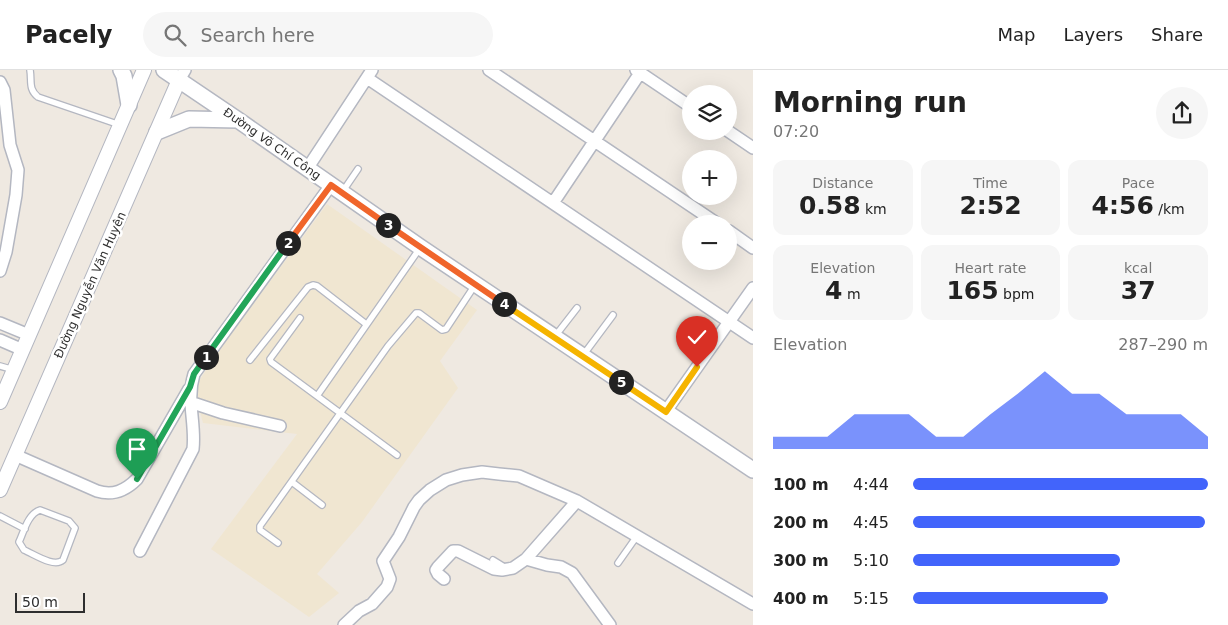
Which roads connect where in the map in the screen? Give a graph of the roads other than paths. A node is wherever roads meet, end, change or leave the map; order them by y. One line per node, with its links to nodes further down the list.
1 (30, 70): 13 (lane)
2 (122, 70): 11 (main road)
3 (144, 70): 11 (street)
4 (164, 70): 8 (main road, Đường Võ Chí Công)
5 (490, 70): 16 (street)
6 (638, 71): 10 (street); 16 (street)
7 (369, 74): 18 (street); 21 (street)
8 (182, 75): 12 (main road, Đường Võ Chí Công); 14 (street, Đường Nguyễn Văn Huyên)
9 (0, 82): 26 (street)
10 (682, 101)
11 (129, 105): 13 (street)
12 (238, 120): 14 (main road); 18 (main road, Đường Võ Chí Công)
13 (120, 125): 35 (street)
14 (157, 132): 51 (street, Đường Nguyễn Văn Huyên)
15 (737, 137): 17 (street)
16 (595, 141): 21 (street); 22 (street)
17 (753, 148)
18 (306, 169): 20 (main road, Đường Võ Chí Công)
19 (358, 169): 20 (lane)
20 (336, 189): 24 (main road, Đường Võ Chí Công); 44 (street)
21 (553, 203): 32 (street)
22 (705, 215)
23 (737, 237): 25 (street)
24 (420, 247): 27 (main road, Đường Võ Chí Công); 34 (lane)
25 (753, 248)
26 (0, 271)
27 (475, 284): 36 (main road, Đường Võ Chí Công); 49 (lane)
28 (753, 288): 32 (street)
29 (577, 308): 36 (lane)
30 (613, 315): 40 (lane)
31 (300, 318): 45 (lane)
32 (729, 322): 37 (street); 48 (street)
33 (0, 324): 35 (street)
34 (366, 324): 41 (lane); 45 (lane)
35 (29, 335): 39 (street)
36 (554, 337): 40 (main road, Đường Võ Chí Công)
37 (753, 338)
38 (0, 340): 39 (street)
39 (23, 350): 43 (street)
40 (582, 356): 48 (main road, Đường Võ Chí Công)
41 (250, 360)
42 (0, 366): 43 (lane)
43 (14, 370): 46 (street)
44 (190, 387): 47 (street); 51 (street)
45 (317, 396): 49 (lane)
46 (0, 402)
47 (190, 402): 50 (street); 62 (street)
48 (666, 412): 53 (main road, Đường Võ Chí Công)
49 (340, 414): 52 (lane); 54 (lane)
50 (280, 426)
51 (15, 455): 55 (street, Đường Nguyễn Văn Huyên)
52 (397, 455)
53 (753, 470)
54 (292, 482): 57 (lane); 61 (lane)
55 (0, 490)
56 (577, 501): 60 (street); 63 (street); 69 (street)
57 (322, 506)
58 (0, 516): 59 (lane)
59 (25, 528): 59 (lane)
60 (636, 536): 65 (lane); 68 (street)
61 (278, 543)
62 (140, 551)
63 (526, 559): 66 (street); 70 (street)
64 (493, 560): 66 (lane)
65 (618, 563)
66 (508, 569): 67 (street)
67 (444, 579)
68 (753, 604)
69 (344, 625)
70 (610, 625)

